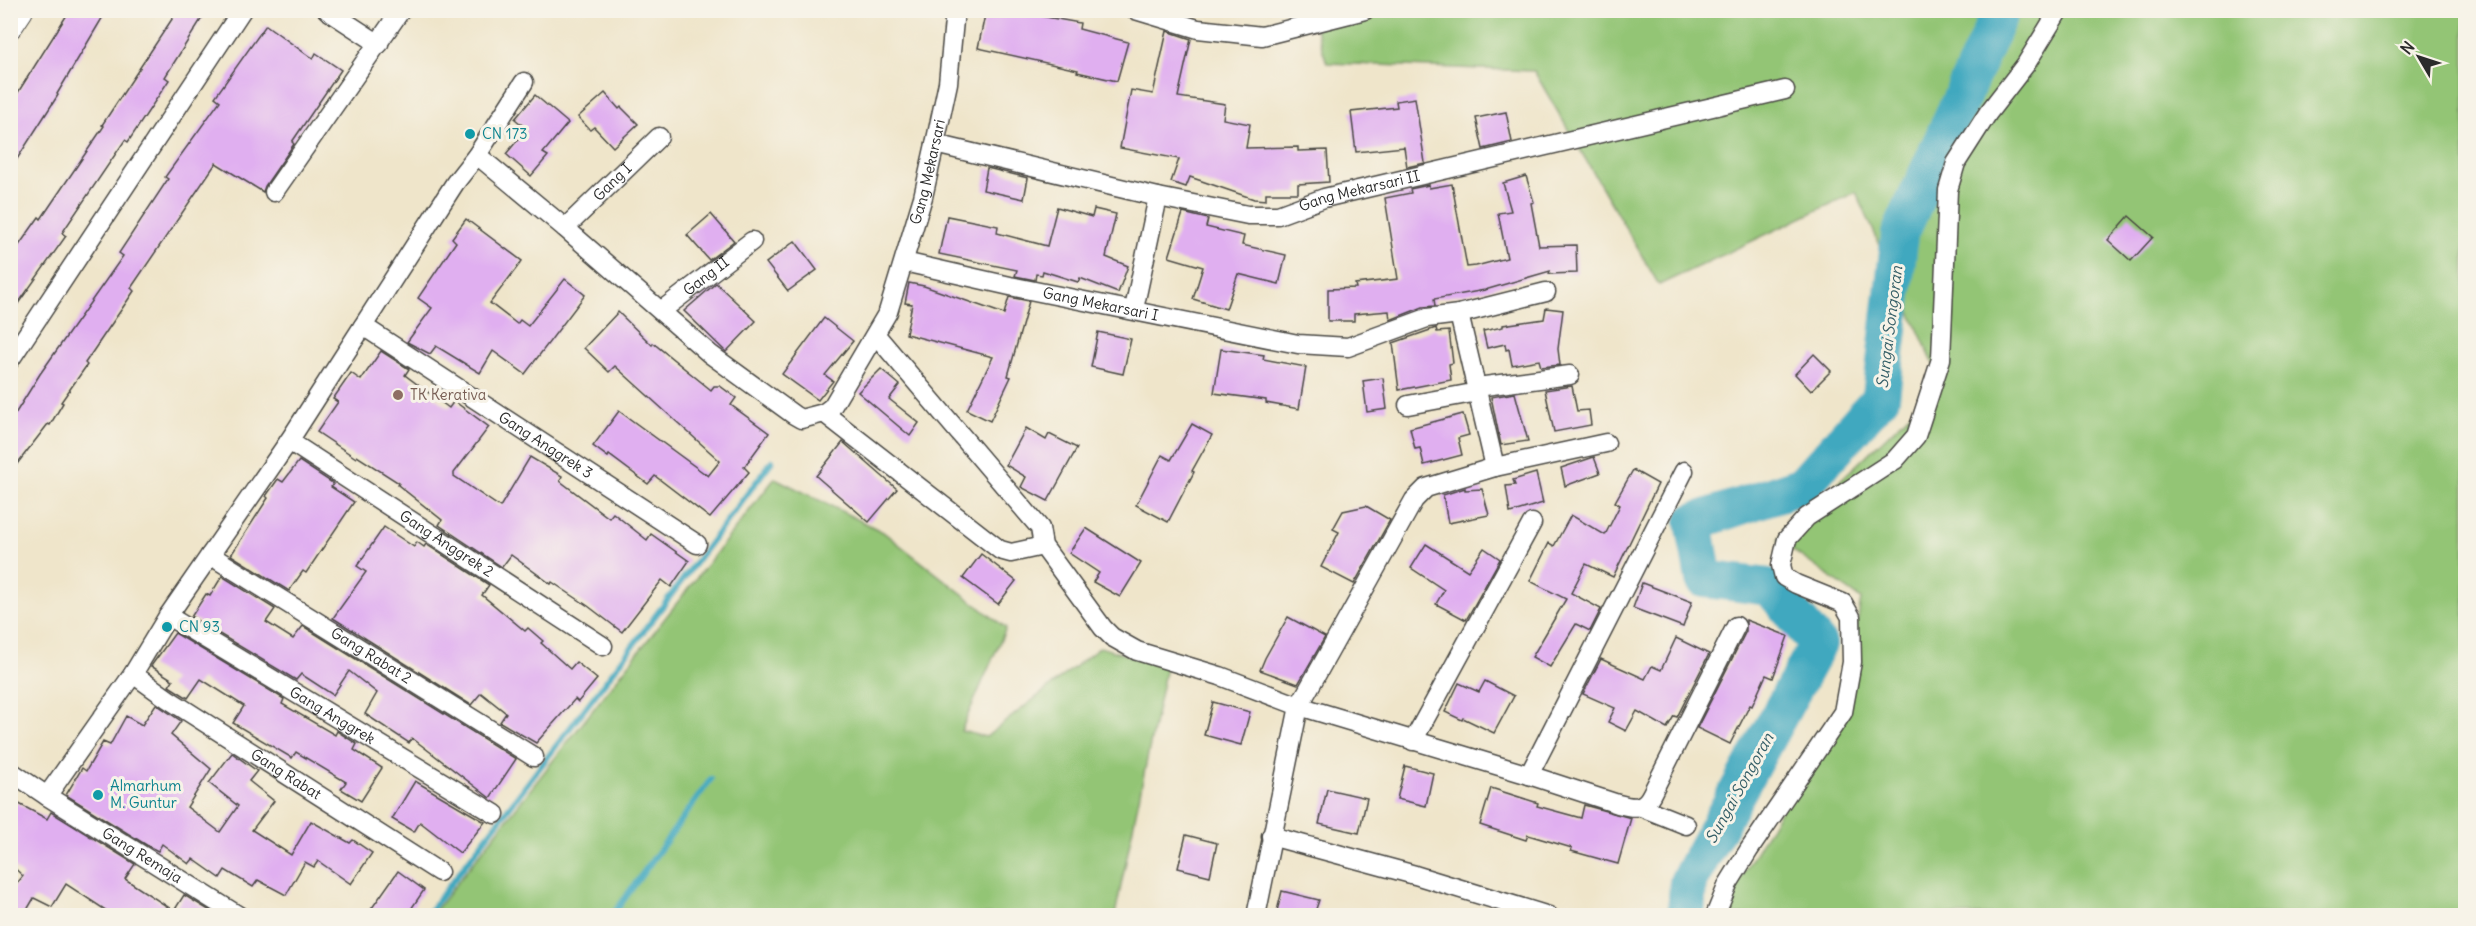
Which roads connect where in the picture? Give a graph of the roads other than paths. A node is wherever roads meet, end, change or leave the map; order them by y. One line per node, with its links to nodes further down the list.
1 (20, 10): 9 (street)
2 (242, 10): 27 (street)
3 (327, 10): 10 (street)
4 (401, 10): 10 (street)
5 (955, 10): 14 (street, Gang Mekarsari)
6 (1135, 10): 7 (street)
7 (1365, 10)
8 (2059, 10): 58 (street)
9 (10, 26)
10 (379, 44): 16 (street)
11 (524, 82): 15 (street)
12 (1785, 90): 17 (street, Gang Mekarsari II)
13 (658, 137): 18 (street, Gang I)
14 (935, 144): 17 (street, Gang Mekarsari II); 20 (street, Gang Mekarsari)
15 (477, 155): 18 (street); 25 (street)
16 (274, 192)
17 (1158, 197): 22 (street)
18 (565, 228): 23 (street)
19 (752, 241): 23 (street, Gang II)
20 (904, 262): 22 (street, Gang Mekarsari I); 26 (street, Gang Mekarsari)
21 (1546, 292): 24 (street, Gang Mekarsari I)
22 (1134, 309): 24 (street, Gang Mekarsari I)
23 (661, 311): 31 (street)
24 (1459, 314): 29 (street)
25 (363, 326): 32 (street); 37 (street, Gang Anggrek 3)
26 (877, 332): 31 (street, Gang Mekarsari); 38 (street)
27 (10, 360)
28 (1570, 375): 29 (street)
29 (1478, 390): 30 (street); 34 (street)
30 (1408, 405)
31 (824, 413): 38 (street)
32 (289, 441): 39 (street); 42 (street, Gang Anggrek 2)
33 (1606, 443): 34 (street)
34 (1495, 467): 44 (street)
35 (1684, 471): 48 (street)
36 (1532, 523): 45 (street)
37 (697, 544)
38 (1043, 546): 44 (street)
39 (210, 555): 40 (street); 46 (street, Gang Rabat 2)
40 (168, 616): 43 (street); 51 (street, Gang Anggrek)
41 (1736, 626): 50 (street)
42 (603, 646)
43 (133, 674): 49 (street); 54 (street, Gang Rabat)
44 (1299, 706): 45 (street); 53 (street)
45 (1413, 741): 48 (street)
46 (534, 757)
47 (10, 771): 49 (street, Gang Remaja)
48 (1529, 775): 50 (street)
49 (47, 796): 55 (street, Gang Remaja)
50 (1641, 807): 52 (street)
51 (495, 814)
52 (1686, 825)
53 (1271, 836): 56 (street); 57 (street)
54 (439, 872)
55 (239, 915)
56 (1256, 915)
57 (1549, 915)
58 (1715, 915)

